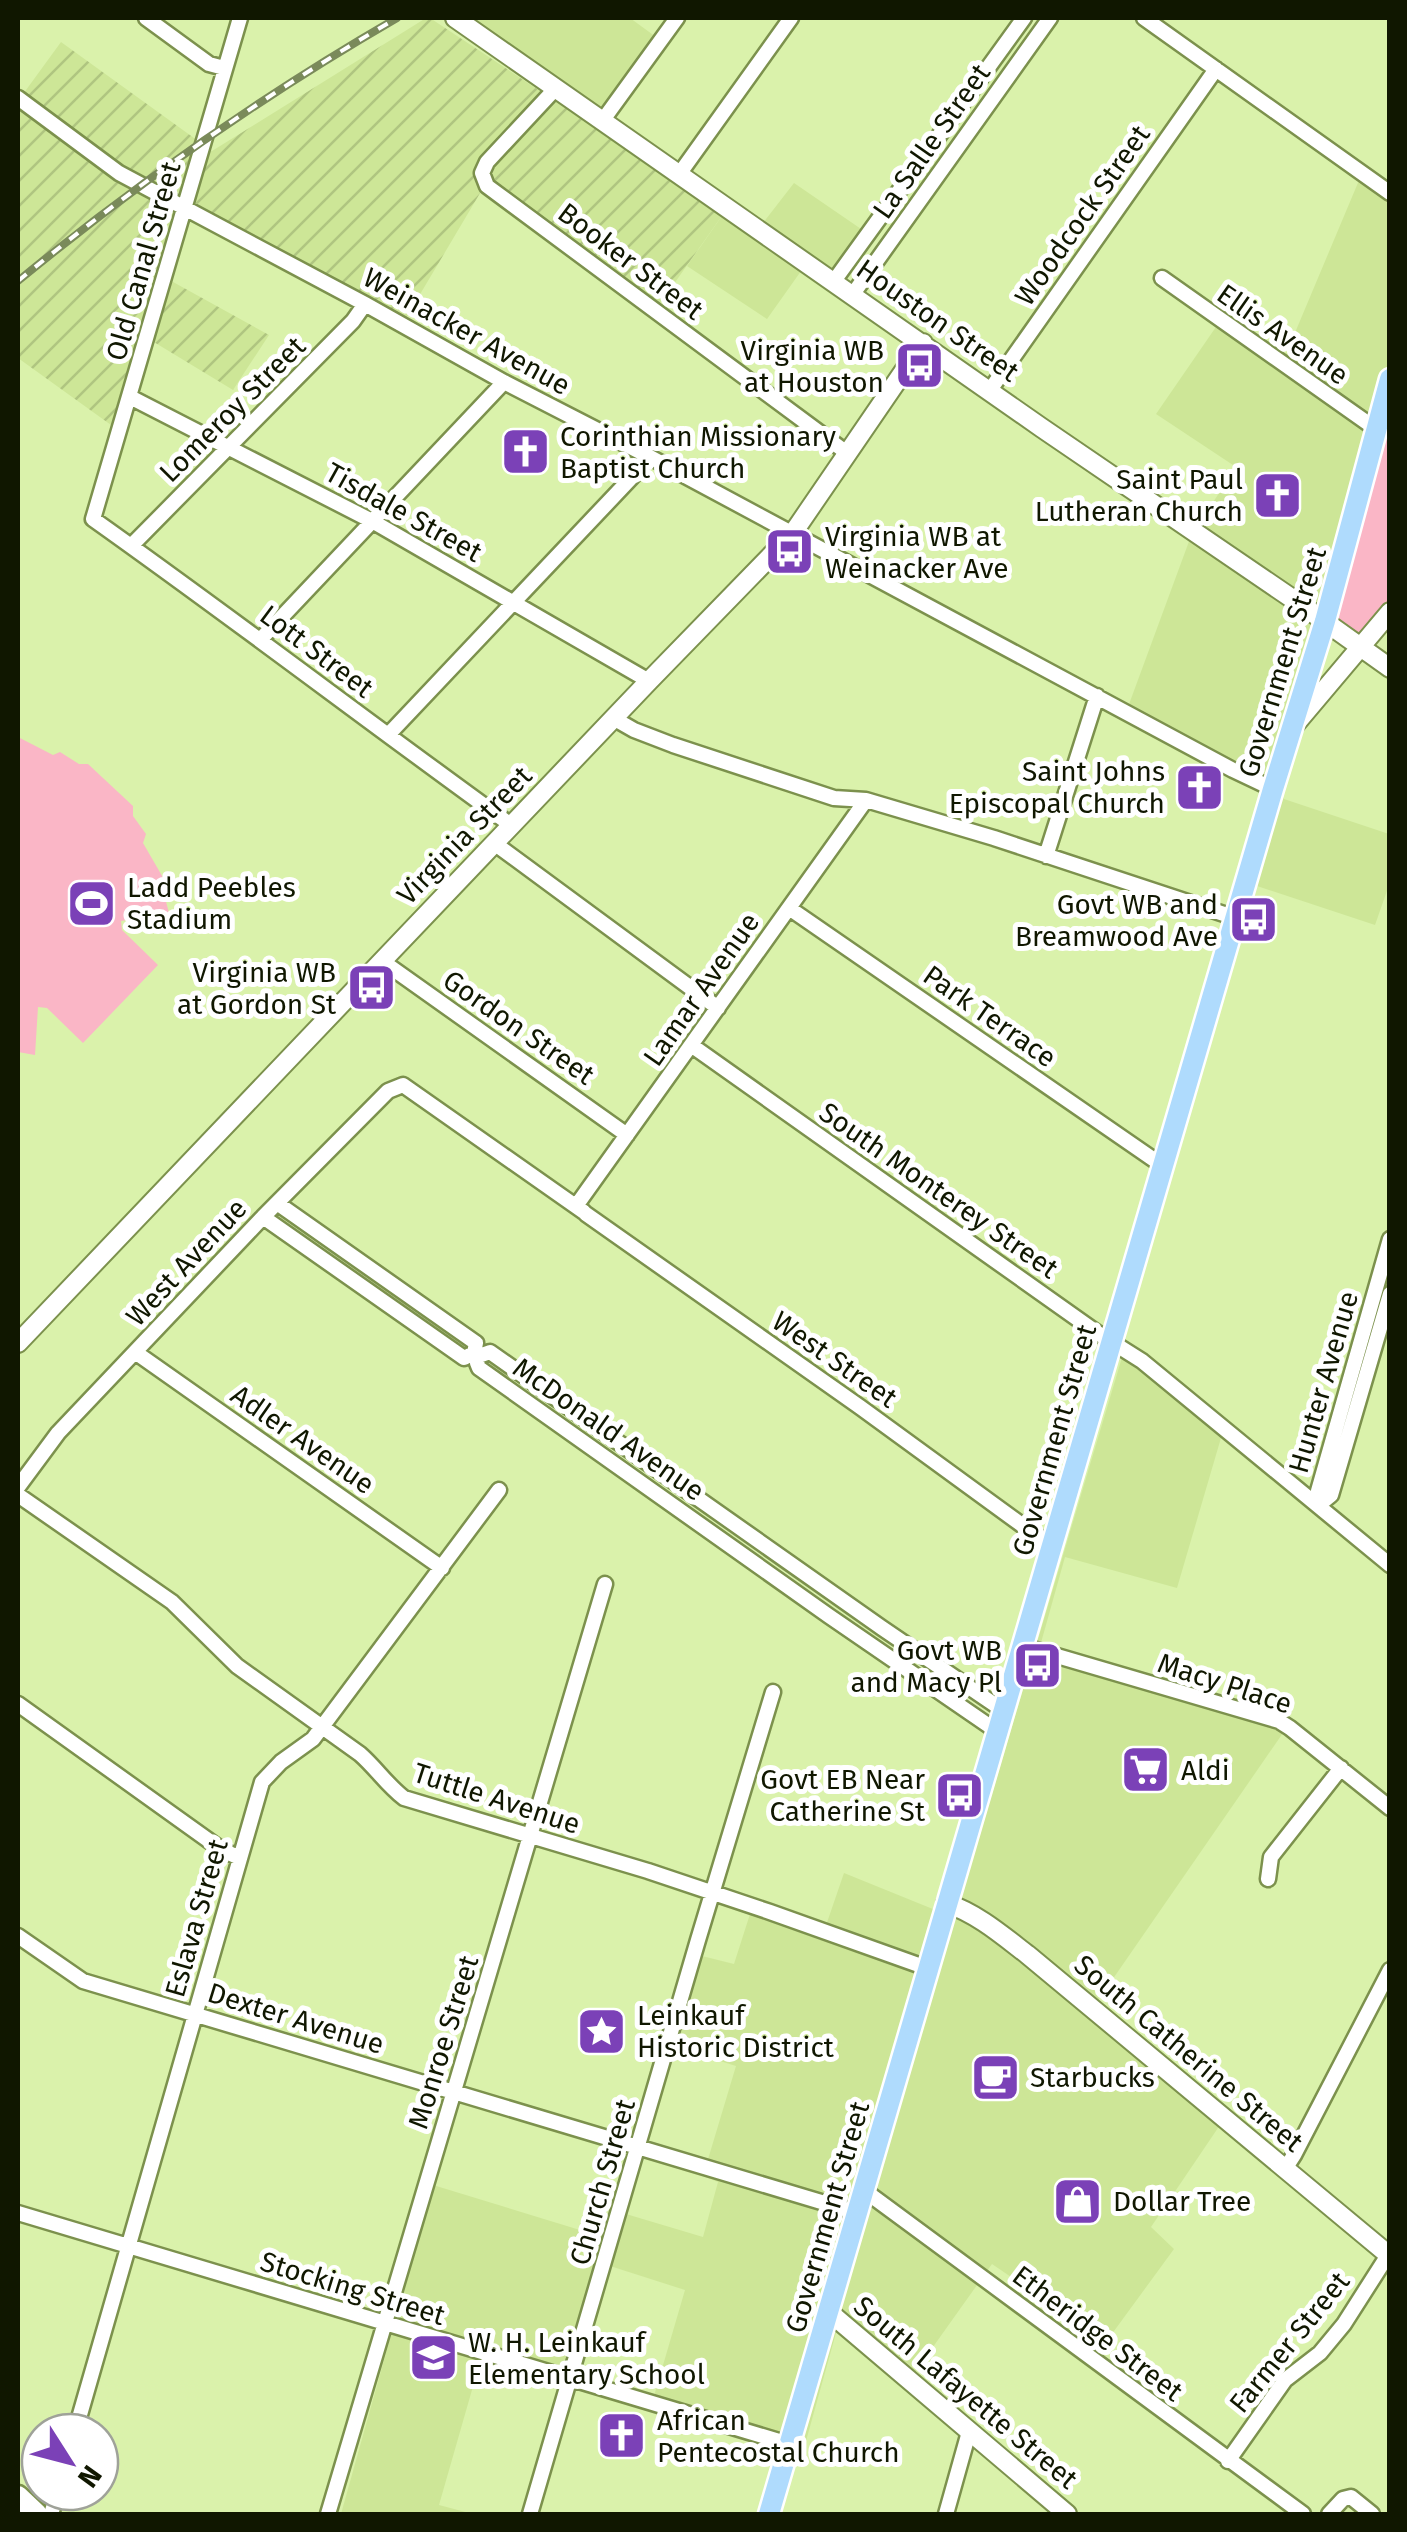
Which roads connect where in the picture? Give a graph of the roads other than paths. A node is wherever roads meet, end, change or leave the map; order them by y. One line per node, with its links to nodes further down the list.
1 (146, 18): 9 (street)
2 (240, 18): 9 (street, Old Canal Street)
3 (455, 18): 11 (street, Houston Street)
4 (677, 18): 14 (street)
5 (791, 18): 16 (street)
6 (1024, 18): 13 (street, La Salle Street)
7 (1050, 18): 15 (street, La Salle Street)
8 (1144, 18): 10 (street)
9 (224, 68): 18 (street, Old Canal Street)
10 (1216, 69): 17 (street); 26 (street, Woodcock Street)
11 (556, 88): 14 (street, Houston Street); 30 (street, Booker Street)
12 (18, 98): 18 (street, Weinacker Avenue)
13 (956, 112): 15 (street); 20 (street, La Salle Street)
14 (603, 120): 16 (street, Houston Street)
15 (974, 124): 21 (street, La Salle Street)
16 (680, 172): 20 (street, Houston Street)
17 (1390, 194)
18 (184, 207): 22 (street, Weinacker Avenue); 27 (street, Old Canal Street)
19 (1162, 278): 28 (street, Ellis Avenue)
20 (834, 281): 21 (street, Houston Street)
21 (853, 294): 23 (street, Houston Street)
22 (366, 304): 25 (street, Weinacker Avenue); 29 (street, Lomeroy Street)
23 (923, 343): 26 (street, Houston Street); 30 (street, Virginia Street)
24 (1390, 379): 28 (main road, Government Street)
25 (504, 382): 31 (street, Weinacker Avenue); 33 (street)
26 (990, 390): 38 (street, Houston Street)
27 (130, 397): 29 (street, Tisdale Street); 32 (street, Old Canal Street)
28 (1376, 430): 38 (main road, Government Street)
29 (228, 448): 33 (street, Tisdale Street); 35 (street, Lomeroy Street)
30 (848, 453): 34 (street, Virginia Street)
31 (648, 456): 34 (street, Weinacker Avenue); 36 (street)
32 (92, 518): 35 (street, Lott Street)
33 (372, 521): 36 (street, Tisdale Street); 39 (street)
34 (793, 533): 42 (street, Virginia Street); 43 (street, Weinacker Avenue)
35 (131, 546): 39 (street, Lott Street)
36 (514, 602): 42 (street, Tisdale Street); 46 (street)
37 (1390, 612): 40 (street)
38 (1325, 621): 40 (street, Houston Street); 45 (main road, Government Street)
39 (260, 640): 46 (street, Lott Street)
40 (1360, 647): 41 (street, Houston Street); 45 (street)
41 (1390, 668)
42 (649, 681): 44 (street, Virginia Street)
43 (1097, 696): 47 (street, Weinacker Avenue); 51 (street)
44 (613, 718): 48 (street); 49 (street, Virginia Street)
45 (1293, 728): 47 (main road, Government Street)
46 (388, 735): 49 (street, Lott Street)
47 (1273, 789): 53 (main road, Government Street)
48 (866, 800): 51 (street); 52 (street, Lamar Avenue)
49 (511, 826): 50 (street, Virginia Street)
50 (494, 843): 54 (street, Virginia Street); 55 (street)
51 (1046, 856): 53 (street)
52 (789, 908): 55 (street, Lamar Avenue); 59 (street, Park Terrace)
53 (1236, 918): 59 (main road, Government Street)
54 (382, 960): 58 (street, Gordon Street); 67 (street, Virginia Street)
55 (718, 1008): 56 (street, Lamar Avenue)
56 (691, 1045): 58 (street, Lamar Avenue); 66 (street, South Monterey Street)
57 (403, 1085): 60 (street, West Avenue); 61 (street, West Street)
58 (627, 1135): 61 (street, Lamar Avenue)
59 (1162, 1166): 66 (main road, Government Street)
60 (277, 1202): 62 (street, West Avenue); 62 (street, McDonald Avenue)
61 (582, 1210): 73 (street, West Street)
62 (263, 1217): 68 (street, West Avenue)
63 (1390, 1239): 65 (street, Hunter Avenue)
64 (1390, 1294): 65 (street, Hunter Avenue)
65 (1380, 1321): 72 (street, Hunter Avenue)
66 (1112, 1341): 72 (street, South Monterey Street); 73 (main road, Government Street)
67 (18, 1343)
68 (136, 1352): 69 (street, West Avenue); 75 (street, Adler Avenue)
69 (18, 1487)
70 (500, 1490): 75 (street, Eslava Street)
71 (18, 1495): 81 (street, Tuttle Avenue)
72 (1321, 1503): 74 (street, South Monterey Street)
73 (1052, 1547): 77 (main road, Government Street)
74 (1390, 1564)
75 (442, 1568): 81 (street, Eslava Street)
76 (605, 1584): 85 (street, Monroe Street)
77 (1023, 1646): 80 (main road, Government Street); 83 (street, Macy Place)
78 (774, 1692): 88 (street, Church Street)
79 (18, 1704): 86 (street)
80 (1004, 1711): 82 (main road, Government Street); 82 (street, McDonald Avenue)
81 (323, 1726): 85 (street, Tuttle Avenue); 86 (street, Eslava Street)
82 (998, 1732): 89 (main road, Government Street)
83 (1341, 1768): 84 (street, Macy Place); 87 (street)
84 (1390, 1808)
85 (530, 1836): 88 (street, Tuttle Avenue); 94 (street, Monroe Street)
86 (240, 1858): 93 (street, Eslava Street)
87 (1268, 1878)
88 (713, 1893): 91 (street, Tuttle Avenue); 95 (street, Church Street)
89 (946, 1904): 91 (main road, Government Street); 96 (street, South Catherine Street)
90 (18, 1936): 93 (street, Dexter Avenue)
91 (926, 1968): 97 (main road, Government Street)
92 (1390, 1970): 96 (street)
93 (194, 2014): 94 (street, Dexter Avenue); 100 (street, Eslava Street)
94 (454, 2091): 95 (street, Dexter Avenue); 103 (street, Monroe Street)
95 (638, 2146): 99 (street, Dexter Avenue); 104 (street, Church Street)
96 (1285, 2169): 101 (street, South Catherine Street)
97 (865, 2190): 99 (main road, Government Street); 108 (street, Etheridge Street)
98 (18, 2213): 100 (street, Stocking Street)
99 (858, 2213): 102 (main road, Government Street)
100 (127, 2246): 103 (street, Stocking Street); 105 (street, Eslava Street)
101 (1389, 2256): 108 (street, Farmer Street)
102 (829, 2312): 106 (street, South Lafayette Street); 107 (main road, Government Street)
103 (385, 2324): 104 (street, Stocking Street); 111 (street, Monroe Street)
104 (570, 2379): 107 (street, Stocking Street); 112 (street, Church Street)
105 (81, 2412)
106 (969, 2432): 114 (street); 115 (street, South Lafayette Street)
107 (790, 2444): 113 (main road, Government Street)
108 (1228, 2460): 116 (street, Etheridge Street)
109 (18, 2496): 110 (main road)
110 (37, 2514)
111 (328, 2514)
112 (530, 2514)
113 (768, 2514)
114 (946, 2514)
115 (1067, 2514)
116 (1303, 2514)
117 (1329, 2514): 118 (street)
118 (1372, 2514)

